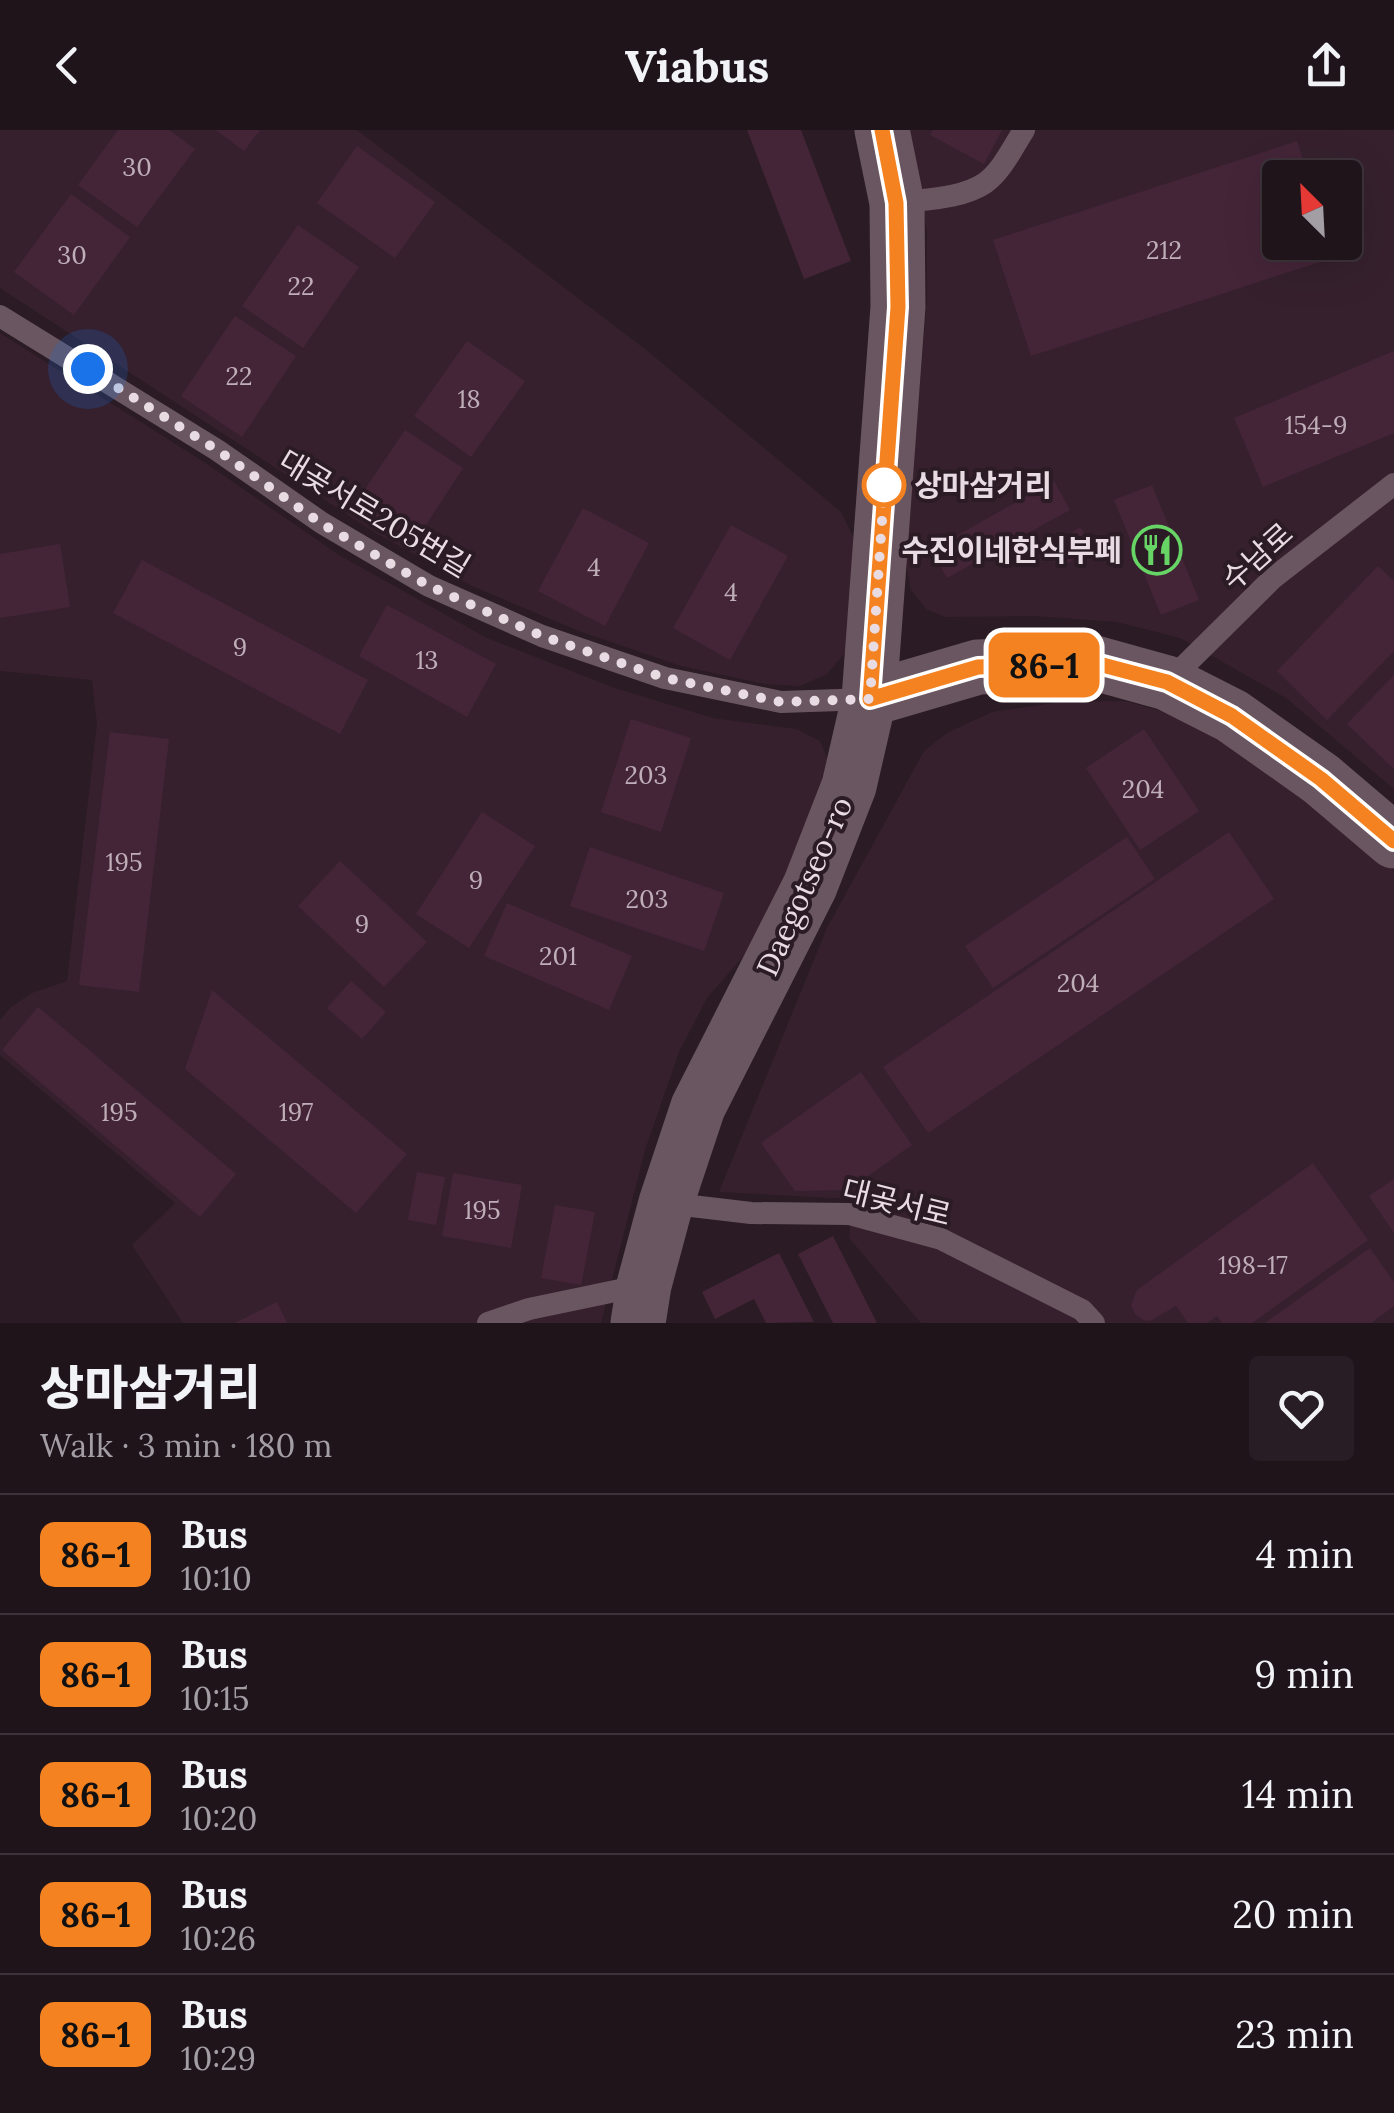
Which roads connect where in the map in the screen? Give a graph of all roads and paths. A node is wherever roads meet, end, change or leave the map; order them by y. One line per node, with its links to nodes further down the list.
1 (882, 130): 3 (street, Daegotseo-ro)
2 (1024, 130): 3 (lane)
3 (896, 203): 7 (street, Daegotseo-ro)
4 (0, 316): 7 (lane, 대곶서로205번길)
5 (1394, 484): 6 (lane, 수남로)
6 (1167, 682): 7 (street); 8 (street)
7 (870, 699): 9 (street, Daegotseo-ro)
8 (1394, 841)
9 (666, 1202): 10 (street, Daegotseo-ro); 12 (lane, 대곶서로)
10 (641, 1304): 11 (lane)
11 (488, 1323)
12 (1094, 1323)

